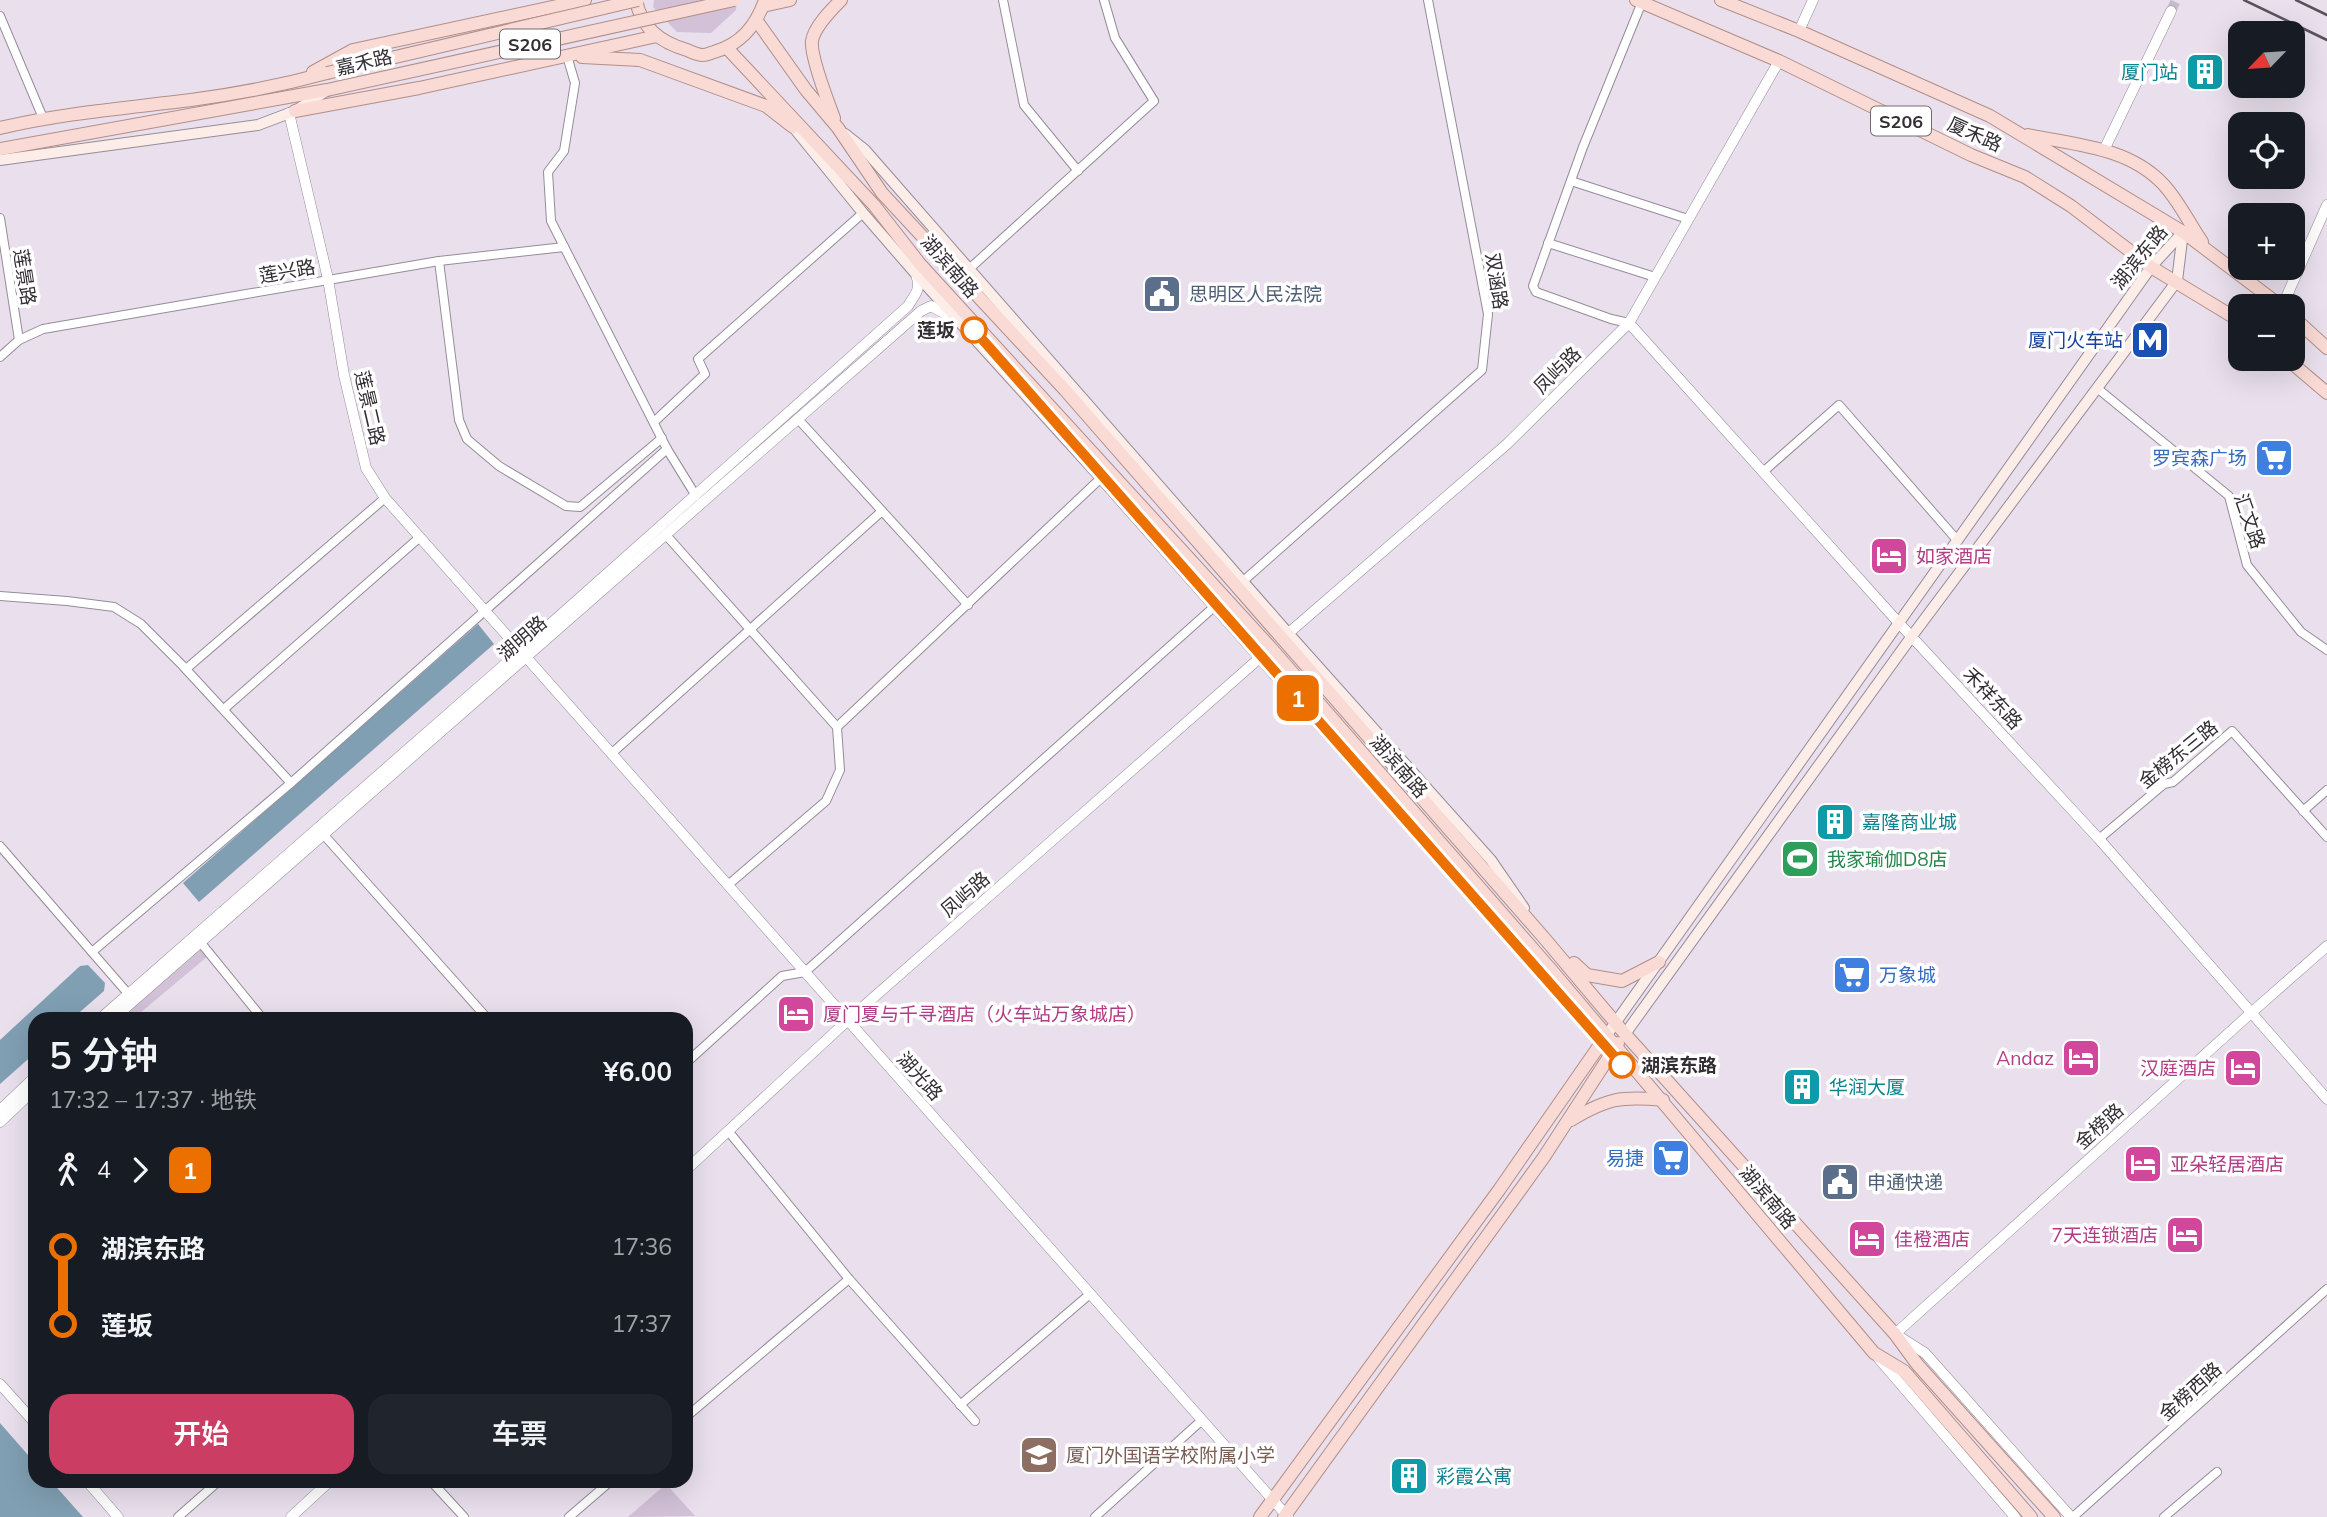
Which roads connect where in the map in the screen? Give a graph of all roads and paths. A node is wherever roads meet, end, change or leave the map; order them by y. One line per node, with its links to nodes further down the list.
1 (637, 0): 17 (main road); 21 (main road, 嘉禾路 / S206, bridge)
2 (734, 0): 23 (main road, 嘉禾路 / S206, bridge)
3 (790, 0): 12 (main road)
4 (841, 0): 27 (main road)
5 (1003, 0): 33 (street)
6 (1104, 0): 33 (street)
7 (1428, 0): 74 (street, 双涵路)
8 (1721, 0): 16 (main road, 厦禾路 / S206)
9 (1813, 0): 16 (street)
10 (580, 1): 21 (main road, S206)
11 (1639, 1): 20 (main road, 厦禾路 / S206); 34 (street)
12 (764, 3): 15 (main road)
13 (2171, 11): 31 (street)
14 (0, 16): 25 (street)
15 (757, 21): 18 (main road); 27 (main road, 湖滨南路)
16 (1798, 31): 29 (main road, 厦禾路 / S206)
17 (656, 36): 18 (main road); 19 (main road, S206)
18 (727, 48): 22 (main road, 湖滨南路)
19 (567, 56): 24 (main road, S206); 28 (main road); 41 (street)
20 (1779, 61): 38 (street, 凤屿路); 44 (main road, 厦禾路 / S206)
21 (296, 81): 25 (main road, 嘉禾路 / S206)
22 (766, 89): 28 (main road); 76 (main road, 湖滨南路)
23 (327, 90): 24 (main road); 30 (main road, 嘉禾路 / S206)
24 (292, 112): 32 (main road); 48 (street, 莲景二路)
25 (43, 118): 26 (main road, 嘉禾路 / S206)
26 (0, 128)
27 (838, 128): 45 (main road, 湖滨南路); 74 (main road, 湖滨南路)
28 (796, 129): 36 (main road)
29 (2017, 132): 31 (main road); 39 (main road, 厦禾路 / S206)
30 (0, 149)
31 (2104, 150): 42 (main road)
32 (0, 160)
33 (1078, 170): 45 (street)
34 (1571, 181): 38 (street); 40 (street)
35 (2327, 205): 51 (street)
36 (863, 213): 46 (main road); 63 (street)
37 (0, 218): 56 (street, 莲景路)
38 (1688, 219): 47 (street, 凤屿路)
39 (2183, 232): 42 (main road, 厦禾路 / S206); 44 (main road, 湖滨东路); 49 (main road, 湖滨东路)
40 (1548, 243): 47 (street); 54 (street)
41 (564, 247): 43 (street, 莲兴路); 63 (street)
42 (2209, 251): 50 (main road, 厦禾路 / S206)
43 (439, 261): 48 (street, 莲兴路); 64 (street)
44 (2151, 267): 49 (main road, 厦禾路 / S206); 73 (main road, 湖滨东路)
45 (968, 270): 74 (main road, 湖滨南路)
46 (915, 273): 53 (main road); 68 (street, 湖明路)
47 (1655, 278): 54 (street, 凤屿路)
48 (328, 279): 56 (street, 莲兴路); 69 (street, 莲景二路)
49 (2177, 281): 52 (main road, 厦禾路 / S206); 60 (main road, 湖滨东路)
50 (2265, 294)
51 (2288, 294)
52 (2228, 313)
53 (958, 321): 62 (street, 湖明路); 67 (main road)
54 (1629, 323): 66 (street, 禾祥东路); 82 (street, 凤屿路)
55 (2305, 328): 57 (main road)
56 (19, 340): 58 (street)
57 (2327, 348)
58 (0, 357)
59 (2301, 371): 61 (main road)
60 (2097, 388): 81 (main road, 湖滨东路); 83 (street, 汇文路)
61 (2327, 393)
62 (798, 419): 70 (street); 71 (street, 湖明路)
63 (654, 422): 64 (street)
64 (662, 438): 65 (street)
65 (667, 449): 68 (street); 78 (street)
66 (1763, 472): 73 (street); 79 (street, 禾祥东路)
67 (1101, 478): 76 (main road); 77 (street)
68 (696, 496): 84 (street, 湖明路)
69 (385, 498): 72 (street, 莲景二路); 86 (street)
70 (882, 511): 77 (street); 80 (street)
71 (666, 535): 80 (street); 84 (street, 湖明路)
72 (420, 537): 78 (street, 莲景二路); 87 (street)
73 (1957, 540): 79 (main road, 湖滨东路)
74 (1240, 584): 82 (main road, 湖滨南路)
75 (0, 596): 86 (street)
76 (1219, 602): 82 (main road, 湖滨南路); 85 (main road); 103 (street)
77 (968, 606): 88 (street)
78 (484, 610): 84 (street, 莲景二路); 90 (street)
79 (1898, 622): 81 (street, 禾祥东路); 102 (main road, 湖滨东路)
80 (750, 630): 88 (street); 89 (street)
81 (1912, 636): 95 (street, 禾祥东路); 113 (main road, 湖滨东路)
82 (1280, 640): 85 (street, 凤屿路); 98 (main road, 湖滨南路); 104 (main road, 湖滨南路)
83 (2327, 650)
84 (523, 654): 89 (street, 湖光路); 93 (street, 湖明路); 105 (street, 湖明路)
85 (1261, 658): 104 (main road); 111 (street, 凤屿路)
86 (186, 669): 87 (street)
87 (224, 709): 90 (street)
88 (837, 727): 97 (street)
89 (611, 754): 97 (street, 湖光路)
90 (291, 783): 101 (street)
91 (2327, 790): 92 (street)
92 (2303, 811): 94 (street, 金榜东三路); 95 (street, 金榜东三路)
93 (323, 834): 99 (street, 湖明路); 109 (street)
94 (2325, 835)
95 (2099, 839): 110 (street, 禾祥东路)
96 (0, 846): 101 (street)
97 (727, 885): 103 (street, 湖光路)
98 (1545, 939): 102 (main road); 112 (main road, 湖滨南路)
99 (201, 943): 105 (street, 湖明路); 108 (street)
100 (2327, 946): 110 (street, 金榜路)
101 (92, 952): 105 (street)
102 (1659, 962): 112 (main road, 湖滨东路)
103 (805, 972): 111 (street, 湖光路); 116 (street)
104 (1554, 973): 114 (main road, 湖滨南路)
105 (131, 997): 106 (street, 湖明路); 107 (street, 湖明路)
106 (110, 1012)
107 (119, 1012)
108 (257, 1012)
109 (482, 1012)
110 (2250, 1013): 120 (street, 禾祥东路); 129 (street, 金榜路)
111 (848, 1020): 123 (street, 凤屿路); 128 (street, 湖光路)
112 (1616, 1022): 113 (main road, 湖滨南路); 114 (main road, 湖滨东路)
113 (1625, 1034): 115 (main road, 湖滨东路); 129 (main road, 湖滨南路)
114 (1606, 1036): 115 (main road, 湖滨南路); 143 (main road, 湖滨东路)
115 (1615, 1047): 119 (main road, 湖滨南路); 124 (main road, 湖滨东路)
116 (693, 1056)
117 (28, 1084): 121 (street)
118 (28, 1096): 122 (street)
119 (1663, 1100): 124 (main road); 130 (main road, 湖滨南路)
120 (2327, 1100)
121 (0, 1110)
122 (0, 1122)
123 (729, 1132): 125 (street, 凤屿路); 126 (street)
124 (1544, 1157): 144 (main road, 湖滨东路)
125 (693, 1164)
126 (849, 1279): 132 (street); 133 (street)
127 (2327, 1289): 155 (street, 金榜西路)
128 (1090, 1294): 132 (street); 135 (street, 湖光路)
129 (1895, 1334): 154 (main road, 湖滨南路); 155 (street)
130 (1874, 1353): 152 (street); 153 (main road, 湖滨南路)
131 (0, 1384): 134 (street)
132 (960, 1405): 136 (street)
133 (693, 1411)
134 (28, 1415)
135 (1202, 1420): 143 (street, 湖光路); 150 (street)
136 (975, 1421)
137 (2217, 1472): 156 (street)
138 (93, 1488): 145 (street)
139 (211, 1488): 146 (street)
140 (322, 1488): 147 (street)
141 (437, 1488): 148 (street)
142 (603, 1488): 149 (street)
143 (1273, 1500): 144 (street, 湖光路); 151 (main road, 湖滨东路)
144 (1286, 1516)
145 (118, 1517)
146 (178, 1517)
147 (291, 1517)
148 (464, 1517)
149 (569, 1517)
150 (1095, 1517)
151 (1260, 1517)
152 (2015, 1517)
153 (2031, 1517)
154 (2054, 1517)
155 (2072, 1517)
156 (2164, 1517)

